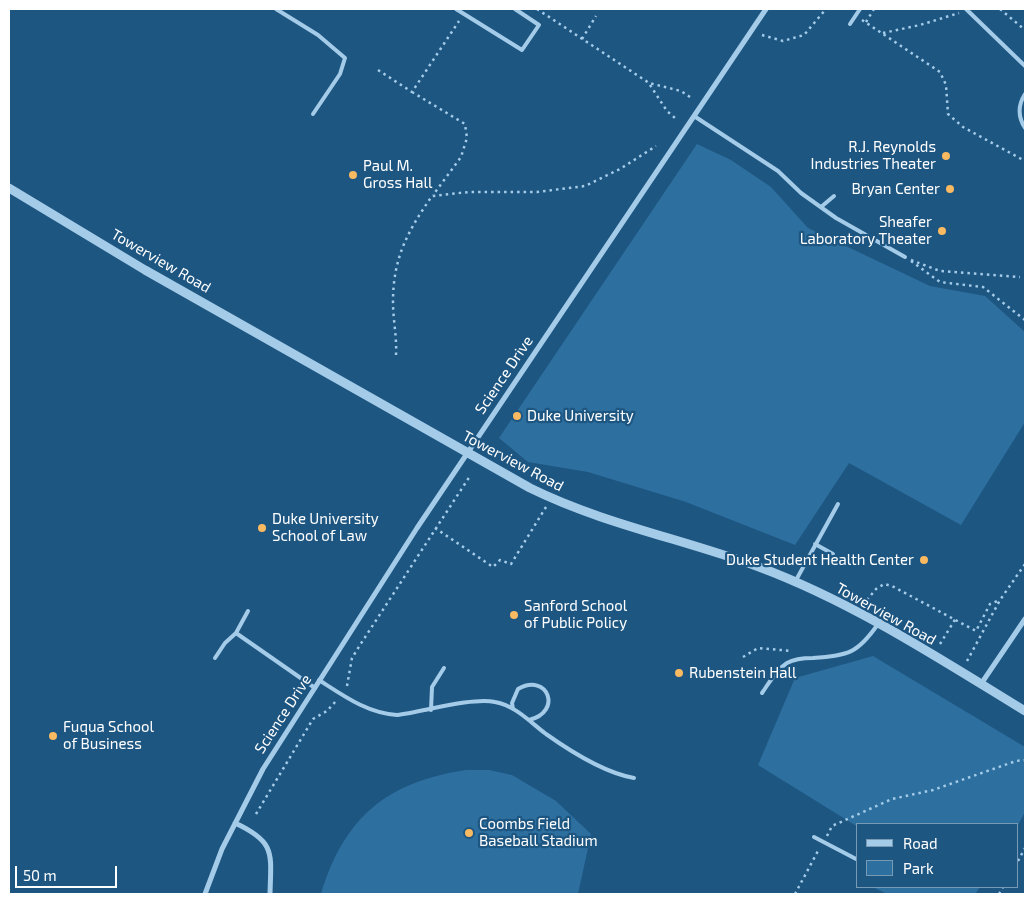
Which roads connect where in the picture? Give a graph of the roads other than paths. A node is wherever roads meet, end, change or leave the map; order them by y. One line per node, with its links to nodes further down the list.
1 (276, 9): 10 (lane)
2 (456, 9): 3 (lane)
3 (514, 9)
4 (766, 9): 11 (street, Science Drive)
5 (860, 9): 7 (lane)
6 (967, 9): 8 (lane)
7 (850, 24)
8 (1025, 66)
9 (1025, 94): 12 (lane)
10 (313, 114)
11 (694, 116): 15 (lane); 17 (street, Science Drive)
12 (1025, 128)
13 (9, 188): 17 (street, Towerview Road)
14 (834, 196): 15 (lane)
15 (821, 207): 16 (lane)
16 (905, 257)
17 (467, 453): 21 (street, Towerview Road); 28 (street, Science Drive)
18 (838, 504): 19 (lane)
19 (815, 544): 20 (lane); 21 (lane)
20 (833, 554)
21 (795, 582): 24 (street, Towerview Road)
22 (248, 610): 25 (lane)
23 (1025, 619): 29 (street)
24 (878, 624): 29 (street, Towerview Road); 31 (lane)
25 (236, 633): 26 (lane); 30 (lane)
26 (215, 658)
27 (444, 668): 33 (lane)
28 (320, 680): 30 (street, Science Drive); 33 (lane)
29 (981, 684): 34 (street, Towerview Road)
30 (315, 688): 37 (street, Science Drive)
31 (762, 693)
32 (513, 709): 33 (lane); 35 (lane); 35 (lane)
33 (431, 710)
34 (1025, 711)
35 (529, 720): 36 (lane)
36 (634, 778)
37 (235, 823): 40 (street, Science Drive); 41 (street)
38 (814, 837): 39 (lane)
39 (856, 859)
40 (205, 894)
41 (270, 894)

